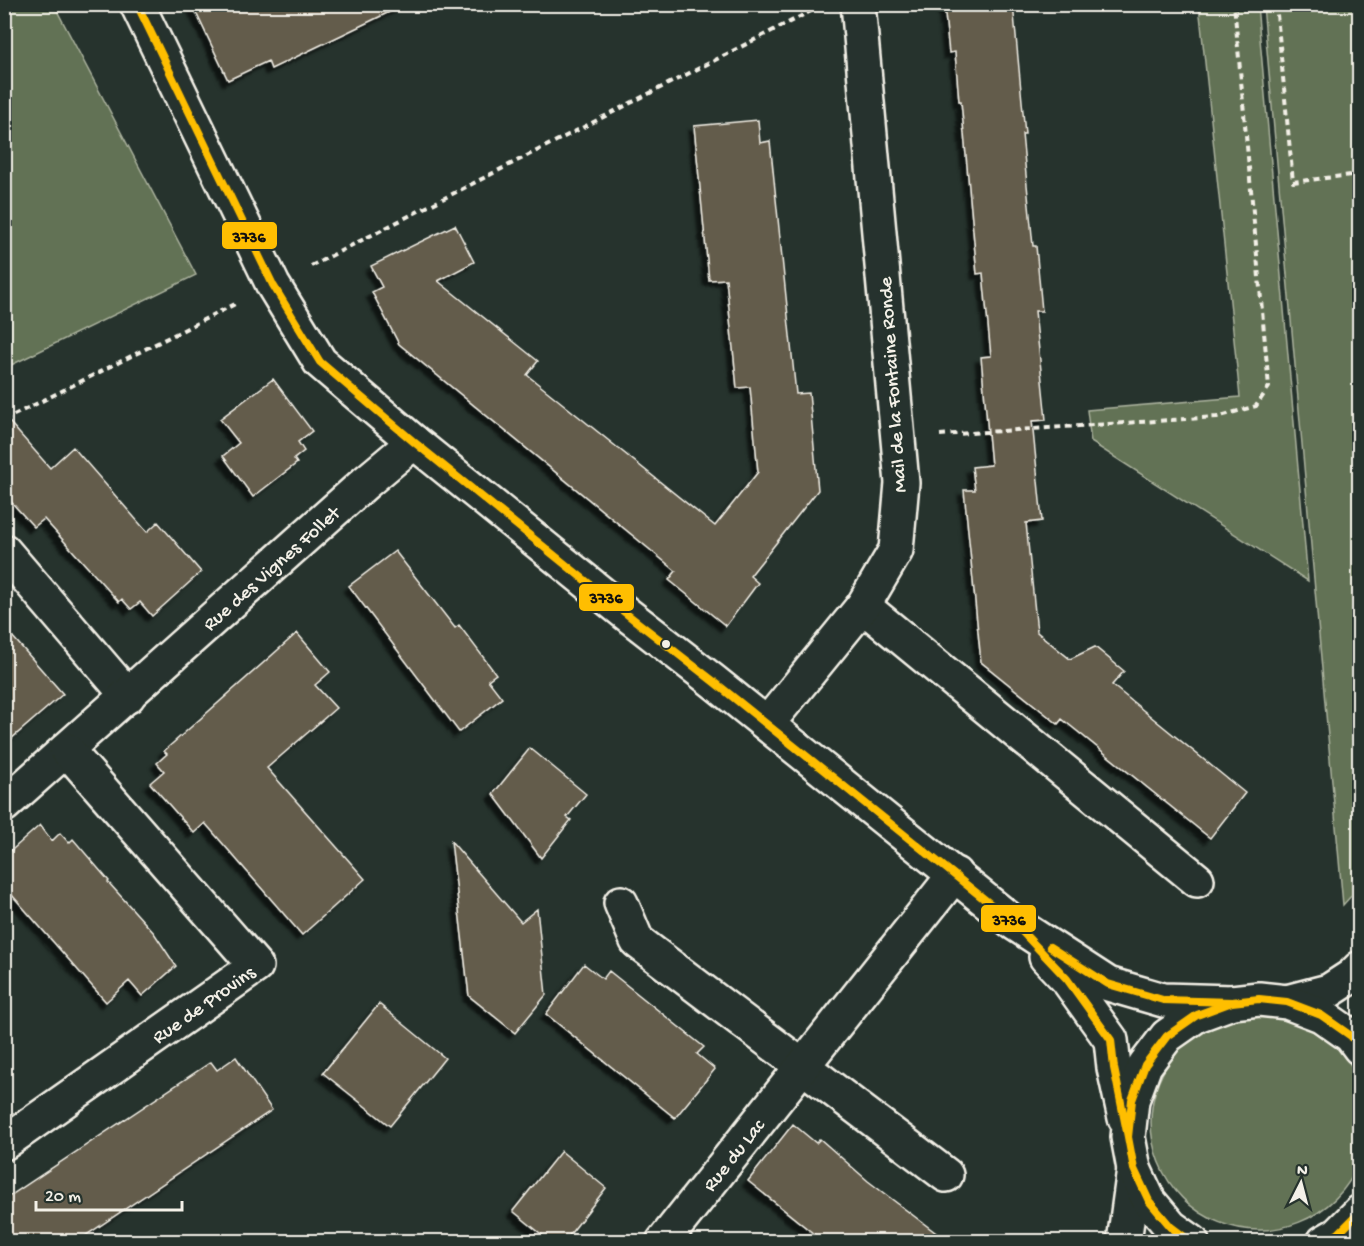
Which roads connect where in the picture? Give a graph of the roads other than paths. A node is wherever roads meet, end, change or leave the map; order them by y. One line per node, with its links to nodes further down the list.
1 (137, 4): 3 (street)
2 (858, 4): 5 (street, Mail de la Fontaine Ronde)
3 (414, 442): 6 (street, Rue des Vignes Follet); 7 (street)
4 (4, 551): 6 (street)
5 (863, 606): 7 (street, Mail de la Fontaine Ronde); 11 (street)
6 (128, 696): 8 (street, Rue des Vignes Follet)
7 (767, 724): 10 (street)
8 (67, 750): 9 (street, Rue des Vignes Follet); 20 (street, Rue de Provins)
9 (4, 806)
10 (955, 874): 13 (street); 18 (street, Rue du Lac)
11 (1197, 880)
12 (621, 903): 18 (street)
13 (1014, 923): 15 (street); 19 (street)
14 (1359, 968): 16 (street)
15 (1232, 1002): 16 (street); 19 (street)
16 (1287, 1002): 17 (street)
17 (1359, 1048)
18 (803, 1067): 22 (street); 24 (street, Rue du Lac)
19 (1128, 1137): 21 (street)
20 (4, 1143)
21 (1134, 1169): 25 (street); 26 (street)
22 (946, 1175)
23 (1359, 1212): 27 (street)
24 (663, 1242)
25 (1124, 1242)
26 (1192, 1242)
27 (1324, 1242)

